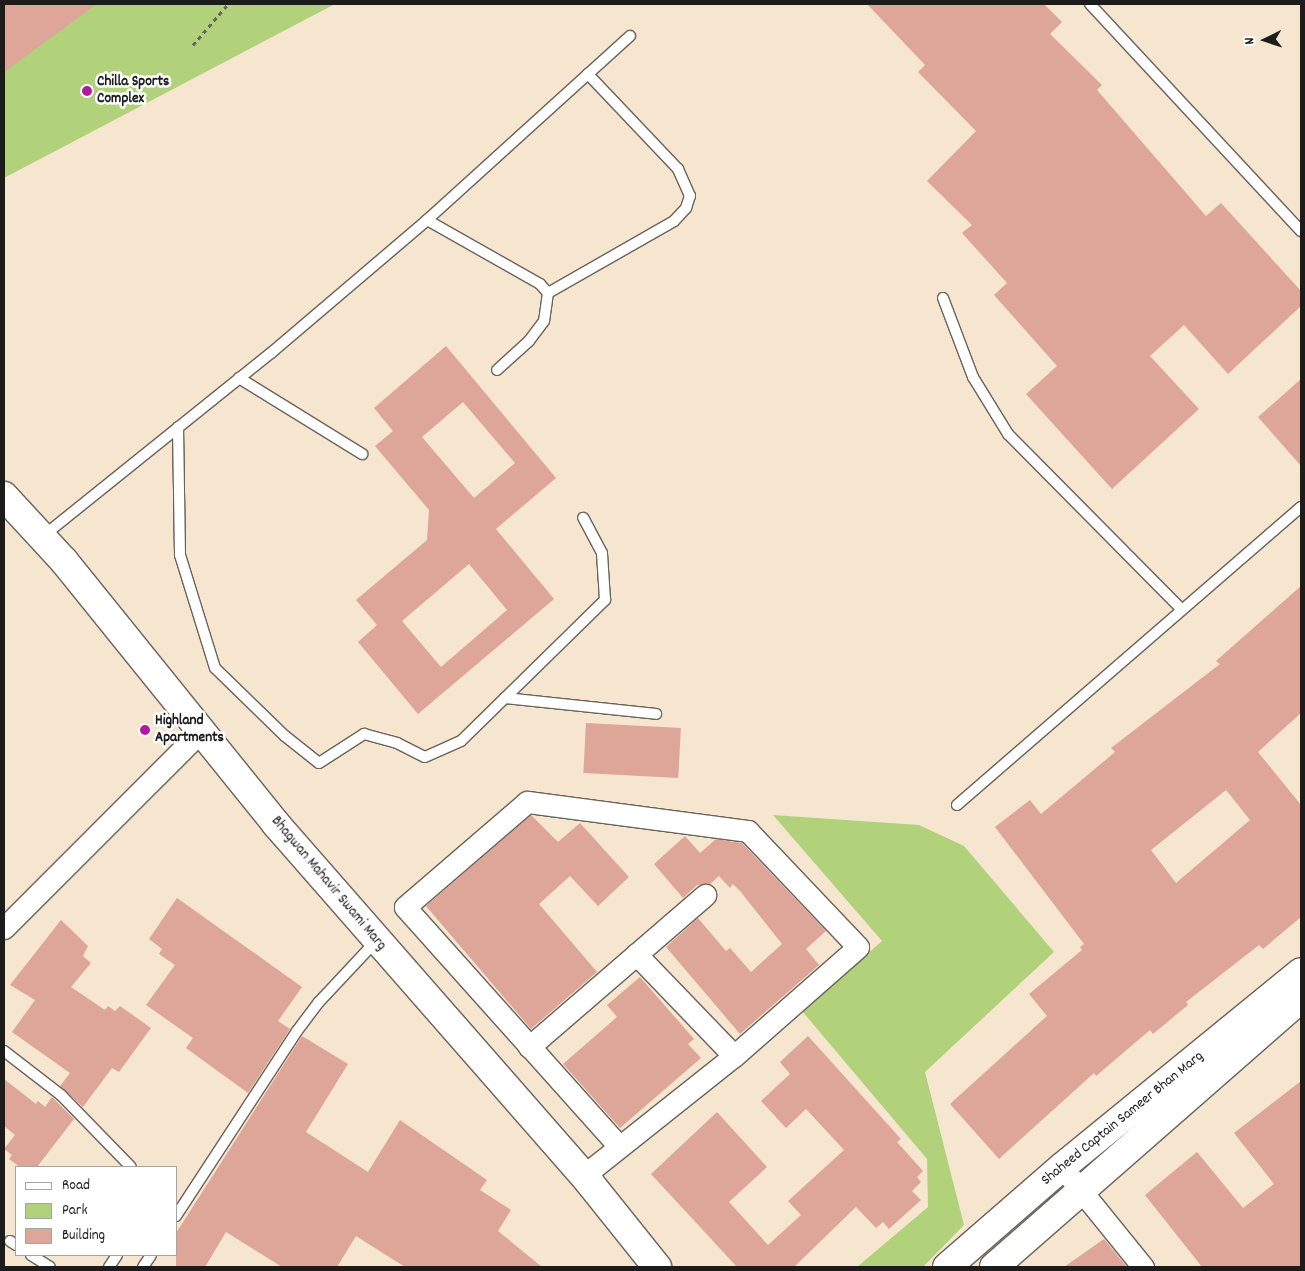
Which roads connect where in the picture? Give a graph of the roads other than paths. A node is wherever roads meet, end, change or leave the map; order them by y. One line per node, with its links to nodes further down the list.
1 (1090, 4): 5 (lane)
2 (630, 36): 3 (lane)
3 (588, 74): 4 (lane); 6 (lane)
4 (427, 220): 6 (lane); 9 (lane)
5 (1301, 231)
6 (548, 293): 8 (lane)
7 (943, 298): 16 (lane)
8 (497, 370)
9 (239, 378): 10 (lane); 11 (lane)
10 (178, 427): 15 (lane); 17 (lane)
11 (362, 454)
12 (4, 496): 15 (street, Bhagwan Mahavir Swami Marg)
13 (1301, 507): 16 (lane)
14 (583, 518): 17 (lane)
15 (42, 537): 19 (street, Bhagwan Mahavir Swami Marg)
16 (1182, 610): 20 (lane)
17 (505, 698): 18 (lane)
18 (656, 714)
19 (201, 731): 22 (street); 23 (street, Bhagwan Mahavir Swami Marg)
20 (957, 805)
21 (705, 895): 24 (street)
22 (4, 928)
23 (376, 941): 33 (street, Bhagwan Mahavir Swami Marg); 35 (lane)
24 (636, 954): 27 (street); 29 (street)
25 (1301, 972): 32 (street, Shaheed Captain Sameer Bhan Marg)
26 (1301, 998): 34 (street, Shaheed Captain Sameer Bhan Marg)
27 (529, 1046): 29 (street); 30 (street)
28 (4, 1051): 31 (lane)
29 (734, 1056): 30 (street)
30 (619, 1146): 33 (street)
31 (130, 1166)
32 (1062, 1168): 34 (street); 43 (street, Shaheed Captain Sameer Bhan Marg)
33 (583, 1176): 42 (street, Bhagwan Mahavir Swami Marg)
34 (1082, 1189): 44 (street, Shaheed Captain Sameer Bhan Marg); 45 (street)
35 (178, 1213)
36 (33, 1256): 39 (lane)
37 (116, 1256): 40 (lane)
38 (150, 1256): 41 (lane)
39 (50, 1267)
40 (109, 1267)
41 (143, 1267)
42 (657, 1267)
43 (947, 1267)
44 (994, 1267)
45 (1143, 1267)

